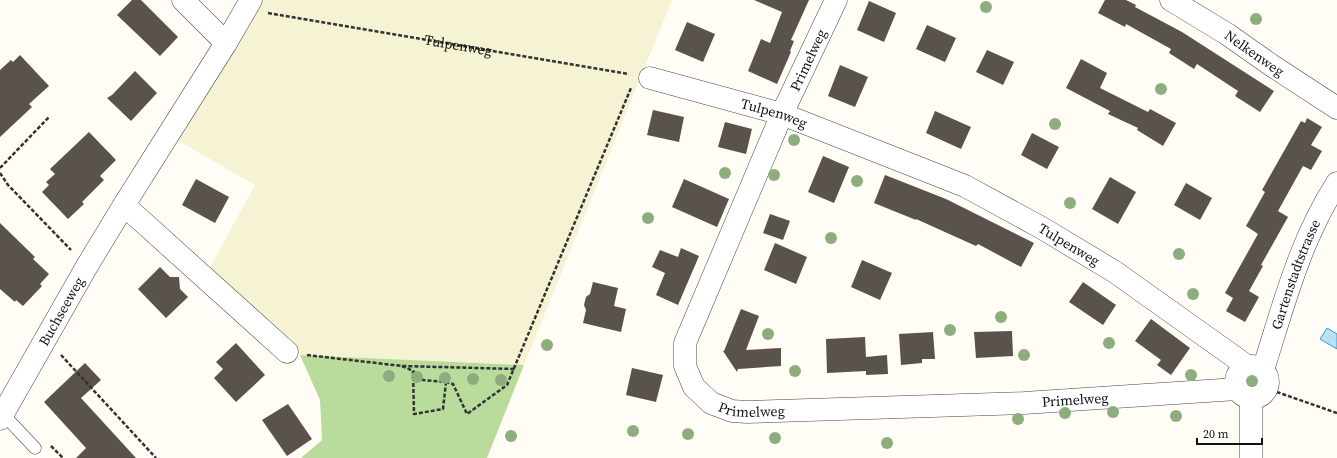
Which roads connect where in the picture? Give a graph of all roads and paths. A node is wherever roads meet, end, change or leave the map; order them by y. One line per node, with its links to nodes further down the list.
1 (183, 0): 5 (street)
2 (836, 0): 8 (street, Primelweg)
3 (1171, 0): 7 (street, Nelkenweg)
4 (248, 5): 5 (street, Buchseeweg); 6 (path, Tulpenweg)
5 (226, 43): 13 (street, Buchseeweg)
6 (643, 76): 8 (street, Tulpenweg); 18 (path)
7 (1337, 108)
8 (782, 114): 21 (street, Tulpenweg); 21 (street, Primelweg)
9 (49, 117): 10 (path)
10 (0, 168)
11 (0, 173): 14 (path)
12 (1337, 183): 21 (street, Gartenstadtstrasse)
13 (124, 205): 14 (street, Buchseeweg); 16 (street)
14 (87, 266): 15 (street, Buchseeweg)
15 (46, 338): 23 (street, Buchseeweg); 25 (path)
16 (287, 352): 17 (path)
17 (402, 366): 18 (path); 19 (path)
18 (515, 368): 20 (path)
19 (413, 371): 20 (path); 20 (path)
20 (446, 382)
21 (1253, 382): 22 (path); 26 (street, Gartenstadtstrasse)
22 (1337, 413)
23 (1, 417): 24 (lane)
24 (35, 448)
25 (156, 458)
26 (1251, 458)

